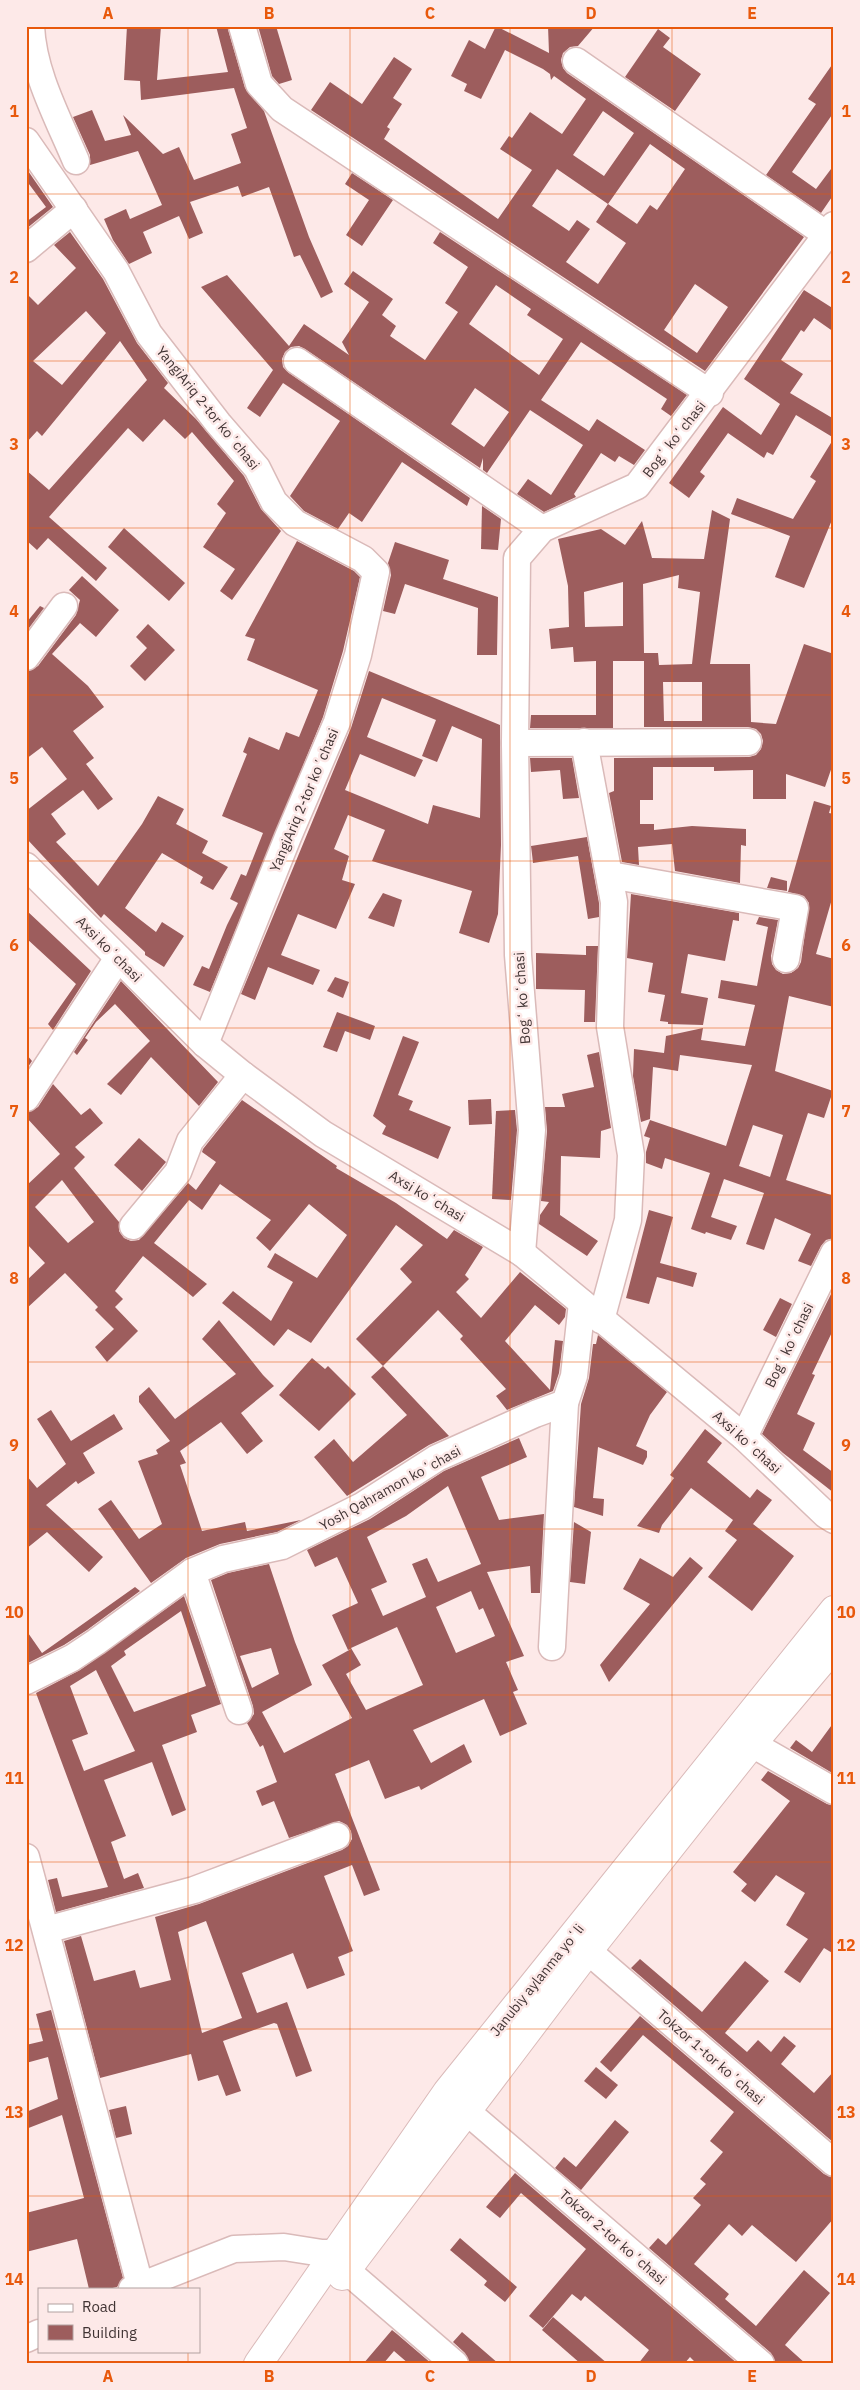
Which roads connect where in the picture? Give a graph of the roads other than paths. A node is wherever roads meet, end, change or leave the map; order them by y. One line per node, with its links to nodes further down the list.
1 (31, 26): 5 (street)
2 (242, 26): 10 (street)
3 (576, 61): 7 (street)
4 (26, 141): 6 (street, YangiАriq 2-tor koʼchasi)
5 (76, 161)
6 (74, 209): 8 (street); 21 (street, YangiАriq 2-tor koʼchasi)
7 (830, 230): 10 (street, Bogʻ koʻchasi)
8 (26, 249)
9 (296, 361): 11 (street)
10 (710, 393): 11 (street, Bogʻ koʻchasi)
11 (542, 529): 16 (street, Bogʻ koʻchasi)
12 (64, 606): 13 (street)
13 (26, 657)
14 (584, 742): 15 (street); 16 (street); 18 (street)
15 (748, 742)
16 (515, 743): 25 (street, Bogʻ koʻchasi)
17 (26, 866): 19 (street, Axsi koʻchasi)
18 (610, 875): 20 (street); 27 (street)
19 (118, 958): 21 (street, Axsi koʻchasi); 23 (street)
20 (786, 959)
21 (205, 1044): 22 (street, Axsi koʻchasi)
22 (243, 1075): 24 (street); 25 (street, Axsi koʻchasi)
23 (26, 1098)
24 (133, 1226)
25 (522, 1253): 27 (street, Axsi koʻchasi)
26 (834, 1253): 29 (street, Bogʻ koʻchasi)
27 (592, 1311): 28 (street); 29 (street, Axsi koʻchasi)
28 (565, 1403): 31 (street, Yosh Qahramon koʻchasi); 34 (street)
29 (744, 1436): 30 (street, Axsi koʻchasi)
30 (834, 1520)
31 (192, 1572): 35 (street, Yosh Qahramon koʻchasi); 36 (street)
32 (834, 1610): 45 (highway, Janubiy aylanma yoʻli)
33 (834, 1646): 37 (highway, Janubiy aylanma yoʻli)
34 (552, 1647)
35 (26, 1681)
36 (239, 1711)
37 (752, 1744): 38 (street); 42 (highway, Janubiy aylanma yoʻli)
38 (834, 1791)
39 (337, 1836): 41 (street)
40 (26, 1856): 41 (street)
41 (46, 1930): 46 (street)
42 (588, 1951): 43 (highway, Janubiy aylanma yoʻli); 44 (street, Tokzor 1-tor koʼchasi)
43 (466, 2110): 45 (highway, Janubiy aylanma yoʻli); 52 (street, Tokzor 2-tor koʼchasi)
44 (834, 2163)
45 (341, 2261): 46 (street); 49 (highway, Janubiy aylanma yoʻli); 50 (highway, Janubiy aylanma yoʻli); 51 (street)
46 (136, 2287)
47 (38, 2333): 48 (street)
48 (26, 2339)
49 (258, 2364)
50 (281, 2364)
51 (455, 2364)
52 (762, 2364)

